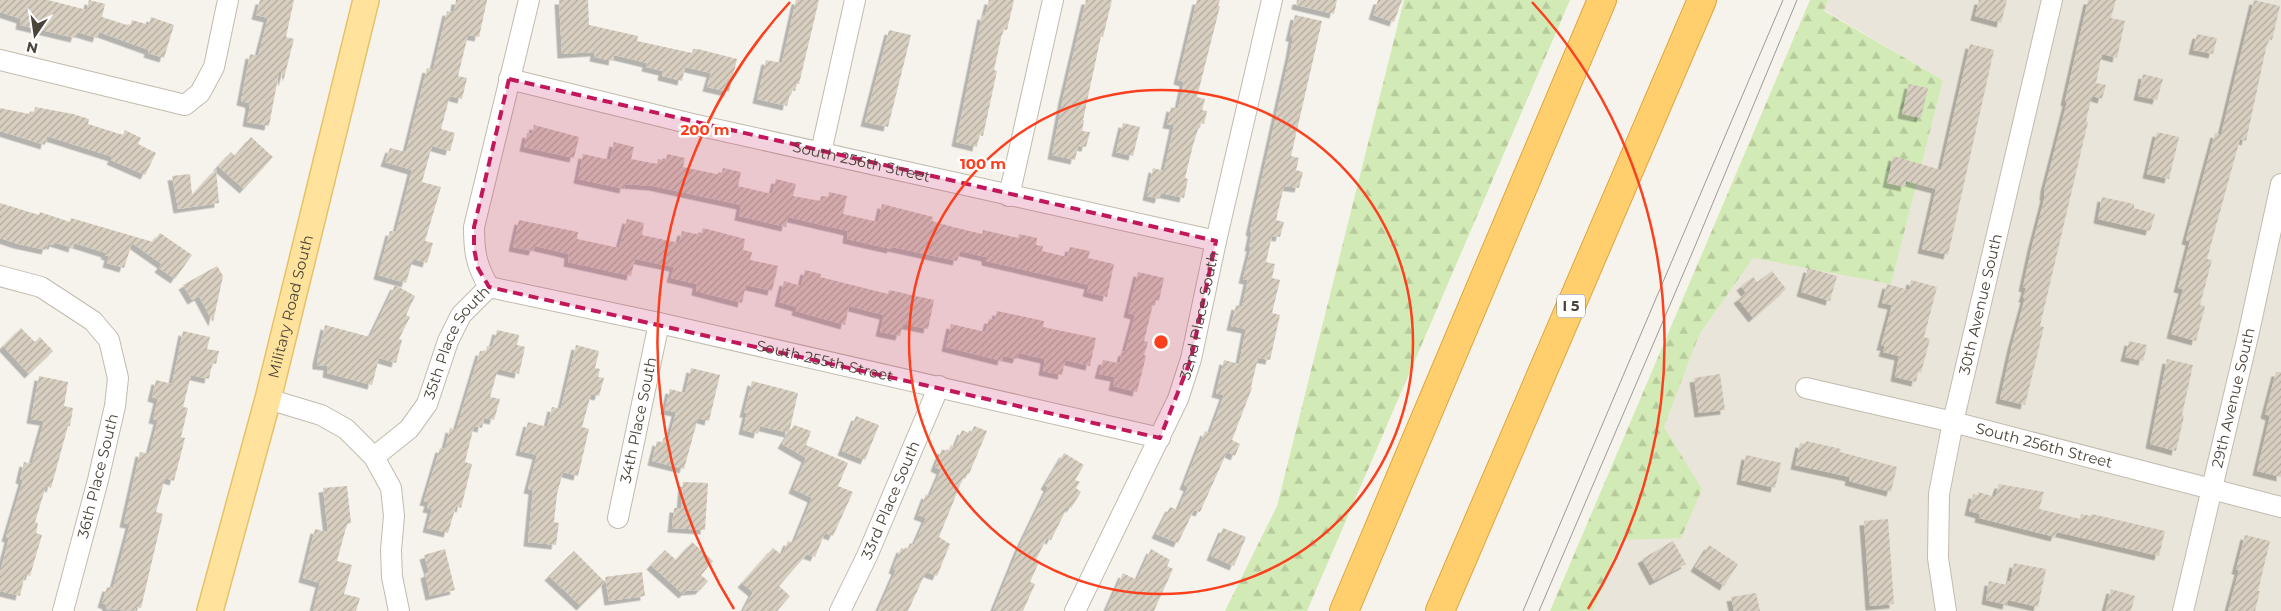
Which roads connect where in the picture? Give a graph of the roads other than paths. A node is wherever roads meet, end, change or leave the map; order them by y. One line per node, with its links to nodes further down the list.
1 (228, 0): 10 (street)
2 (366, 0): 21 (main road, Military Road South)
3 (529, 0): 11 (street, 35th Place South)
4 (855, 0): 12 (street)
5 (1053, 0): 14 (street)
6 (1272, 0): 15 (street, 32nd Place South)
7 (1602, 0): 33 (highway)
8 (1702, 0): 34 (highway, I 5)
9 (2052, 0): 22 (street, 30th Avenue South)
10 (0, 60)
11 (509, 79): 12 (street, South 256th Street); 17 (street, 35th Place South)
12 (821, 152): 14 (street, South 256th Street)
13 (2281, 184): 25 (street, 29th Avenue South)
14 (1009, 196): 15 (street, South 256th Street)
15 (1216, 241): 23 (street, 32nd Place South)
16 (0, 276): 28 (street, 36th Place South)
17 (489, 287): 18 (street, South 255th Street); 24 (street, 35th Place South)
18 (659, 323): 19 (street, South 255th Street); 27 (street, 34th Place South)
19 (939, 386): 23 (street, South 255th Street); 31 (street, 33rd Place South)
20 (1806, 388): 22 (street, South 256th Street)
21 (268, 398): 24 (street); 29 (main road, Military Road South)
22 (1953, 422): 25 (street, South 256th Street); 35 (street, 30th Avenue South)
23 (1160, 438): 32 (street, 32nd Place South)
24 (374, 457): 30 (street)
25 (2211, 488): 26 (street, South 256th Street); 36 (street, 29th Avenue South)
26 (2281, 507)
27 (618, 518)
28 (63, 611)
29 (210, 611)
30 (399, 611)
31 (840, 611)
32 (1075, 611)
33 (1344, 611)
34 (1440, 611)
35 (1946, 611)
36 (2183, 611)

